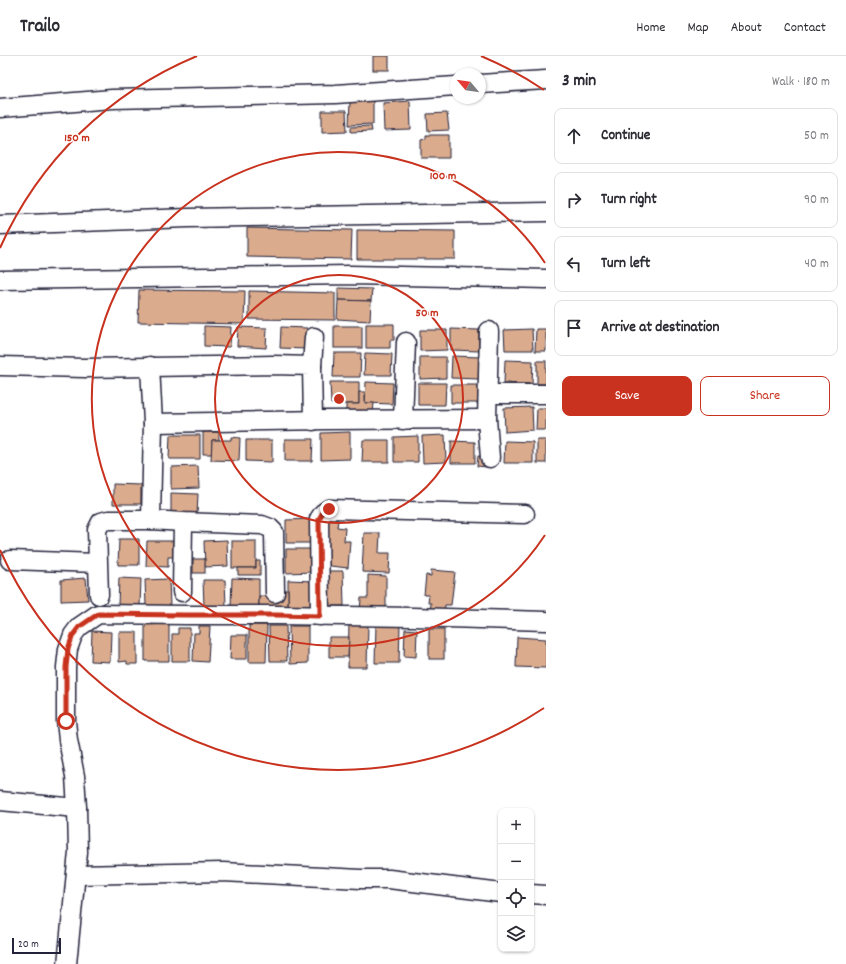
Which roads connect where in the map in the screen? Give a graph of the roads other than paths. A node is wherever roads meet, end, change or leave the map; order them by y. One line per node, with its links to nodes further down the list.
1 (546, 80): 2 (street)
2 (486, 84)
3 (450, 86): 4 (street)
4 (0, 108)
5 (546, 212): 6 (street)
6 (0, 225)
7 (546, 279): 8 (street)
8 (0, 280)
9 (489, 331): 15 (street)
10 (314, 337): 14 (street)
11 (406, 342): 18 (street)
12 (0, 366): 13 (street)
13 (150, 366): 14 (street); 20 (street)
14 (312, 366): 19 (street)
15 (488, 394): 16 (street); 17 (street)
16 (546, 394)
17 (488, 419): 18 (street); 21 (street)
18 (403, 420): 19 (street)
19 (313, 421): 20 (street)
20 (153, 423): 23 (street)
21 (490, 458)
22 (525, 514): 30 (street)
23 (151, 520): 24 (street); 26 (street)
24 (183, 522): 27 (street); 28 (street)
25 (10, 560): 26 (street)
26 (97, 563): 29 (street)
27 (182, 592)
28 (275, 593)
29 (99, 595)
30 (320, 616): 31 (street); 33 (street)
31 (546, 621)
32 (0, 801): 33 (street)
33 (77, 808): 34 (street)
34 (76, 875): 35 (street); 38 (street)
35 (498, 893)
36 (534, 894): 37 (street)
37 (546, 895)
38 (67, 964)

